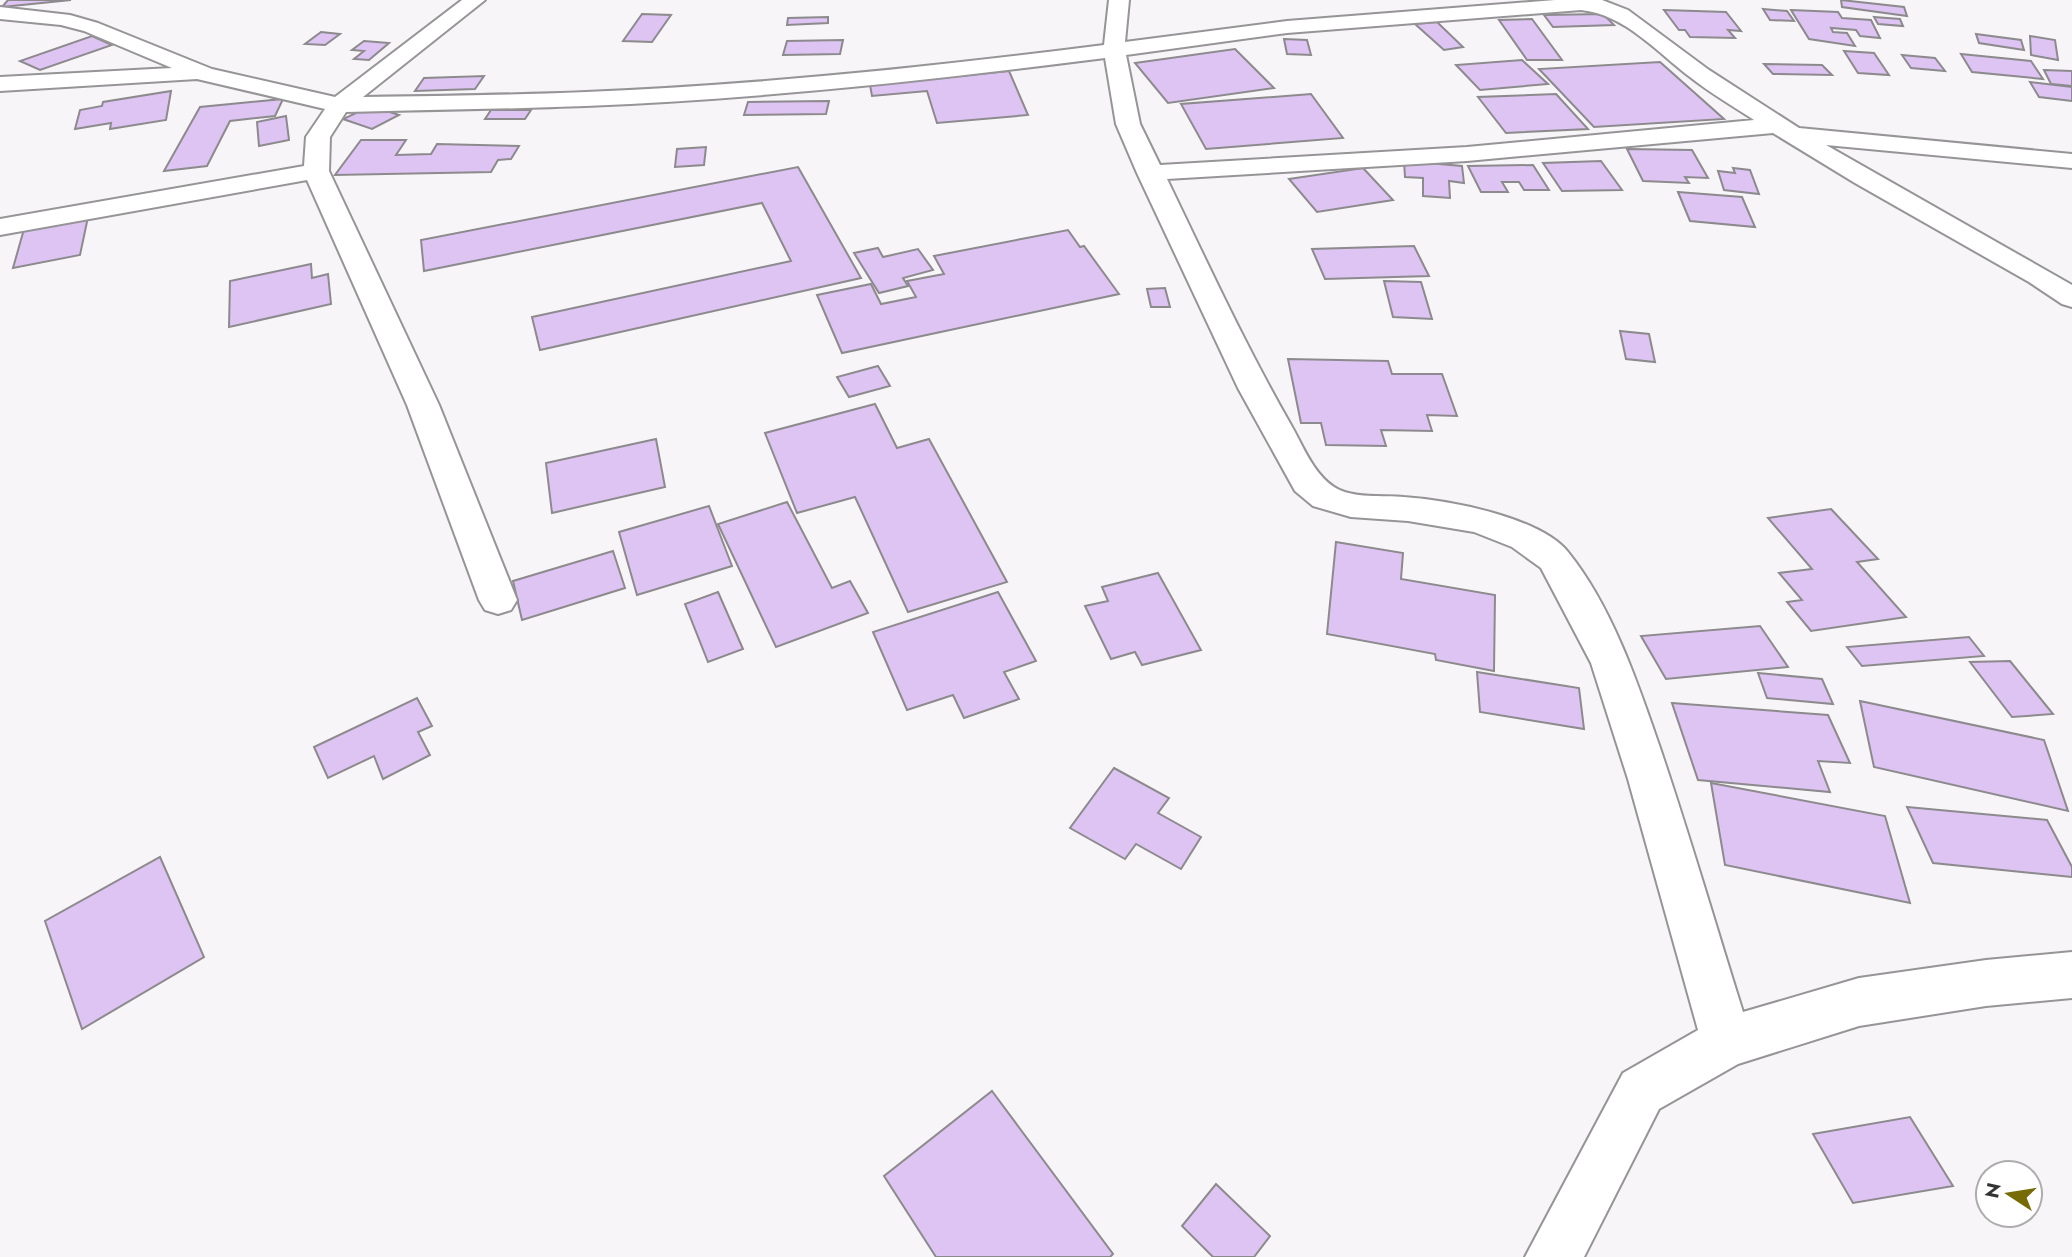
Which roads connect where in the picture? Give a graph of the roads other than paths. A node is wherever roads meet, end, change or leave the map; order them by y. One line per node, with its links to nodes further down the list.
1 (475, 0): 7 (street)
2 (1119, 0): 4 (street)
3 (0, 13): 5 (street)
4 (1115, 49): 7 (street); 8 (street); 11 (street)
5 (205, 74): 6 (street); 7 (street)
6 (0, 84)
7 (339, 105): 10 (street)
8 (1785, 130): 9 (street); 11 (street); 13 (street)
9 (2072, 161)
10 (316, 171): 12 (street); 14 (street)
11 (1150, 173): 16 (street)
12 (0, 227)
13 (2072, 298)
14 (498, 600)
15 (2072, 975): 16 (street)
16 (1727, 1042): 17 (street)
17 (1553, 1257)

